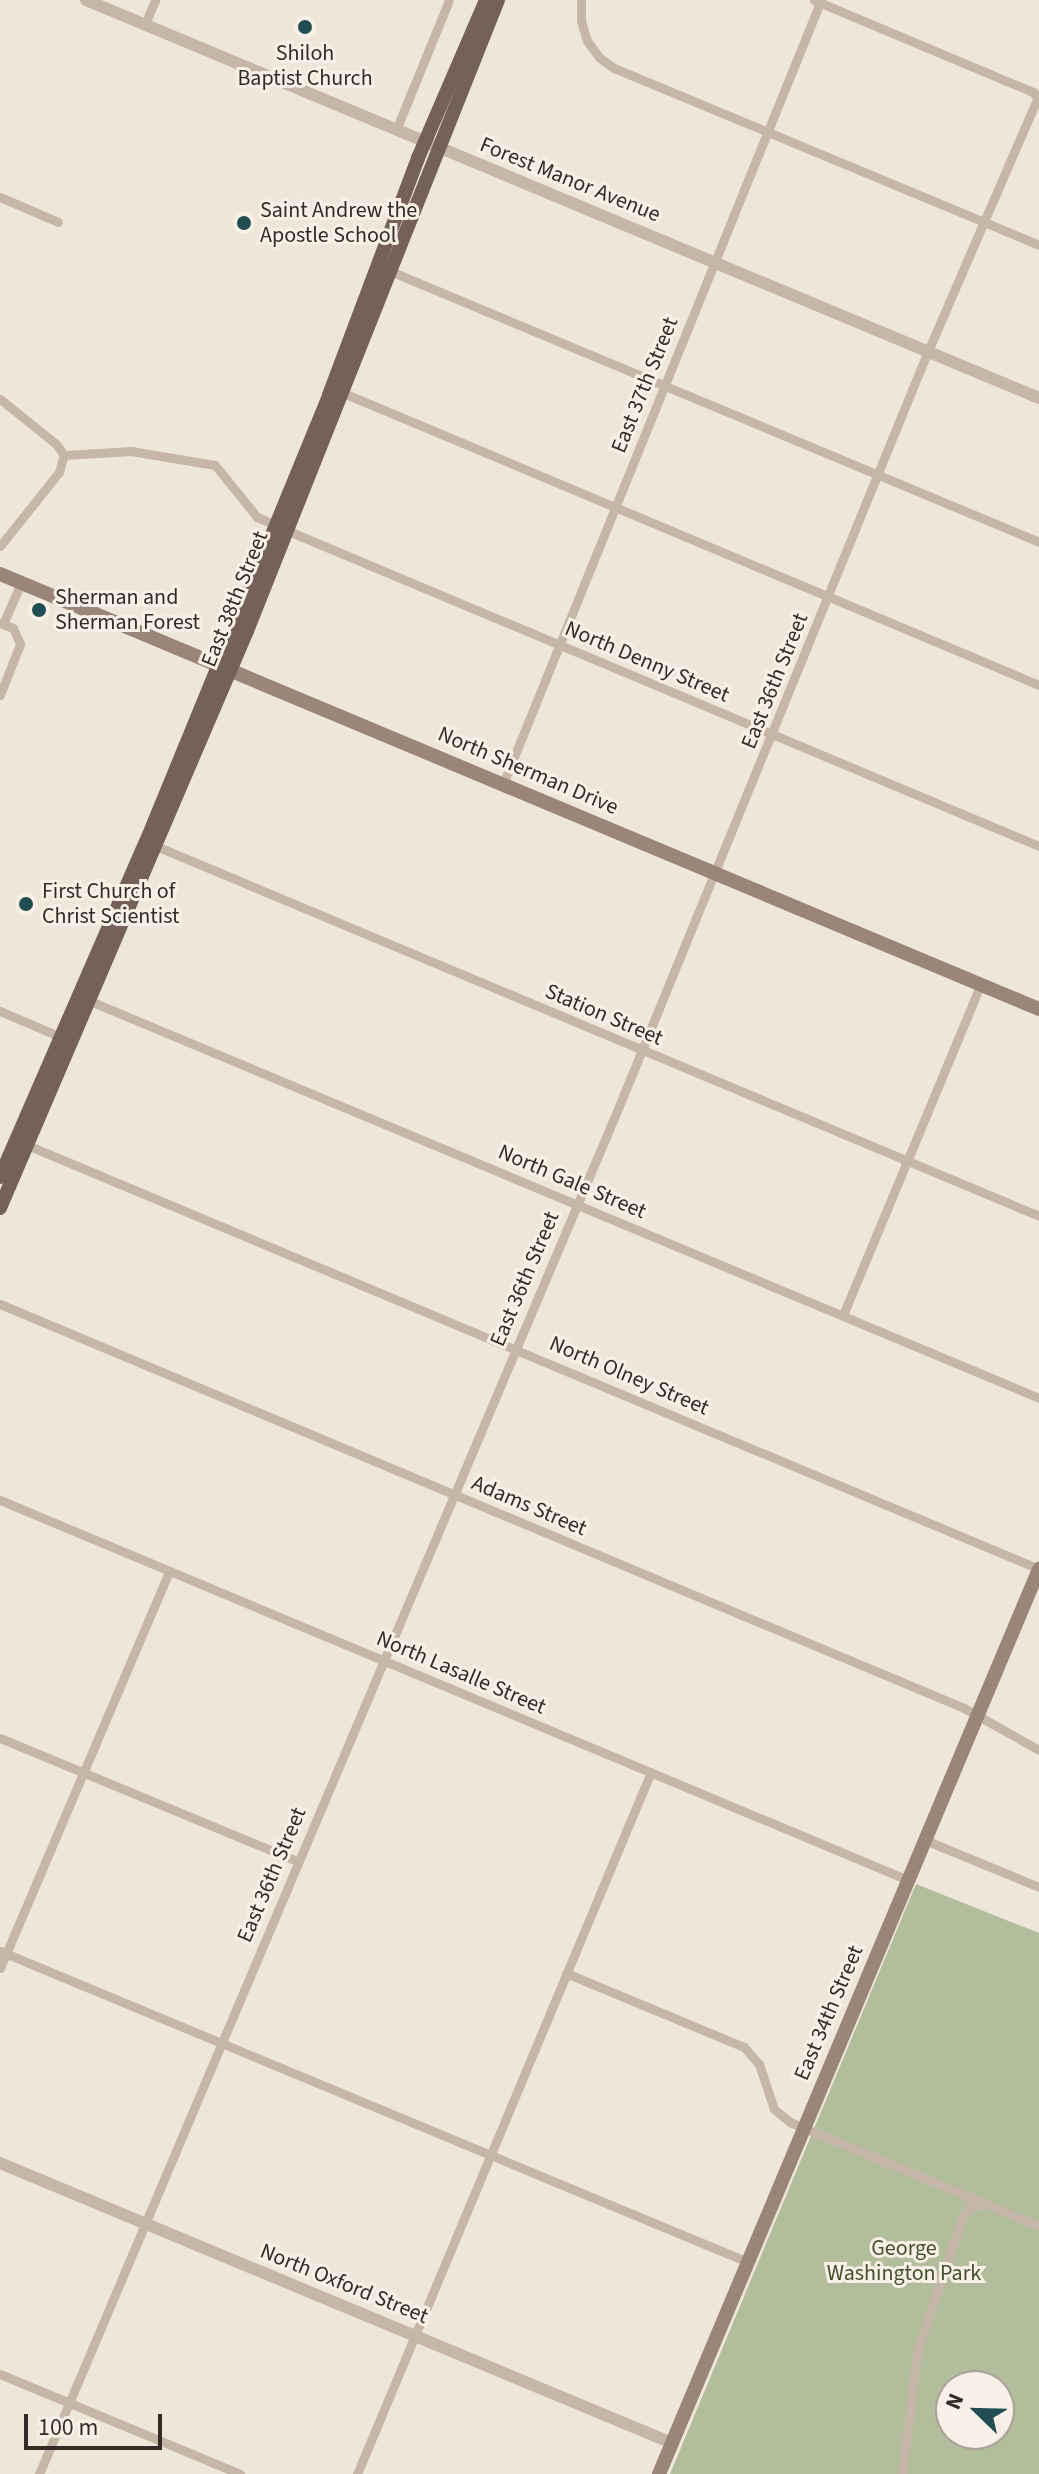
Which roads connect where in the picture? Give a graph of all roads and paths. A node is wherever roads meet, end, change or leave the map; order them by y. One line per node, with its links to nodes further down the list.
1 (86, 0): 8 (street, Forest Manor Avenue)
2 (155, 0): 8 (street)
3 (449, 0): 10 (street)
4 (486, 0): 12 (main road, East 38th Street)
5 (498, 0): 12 (main road, East 38th Street)
6 (581, 0): 11 (street)
7 (818, 1): 9 (street); 11 (street, East 37th Street)
8 (145, 24): 10 (street, Forest Manor Avenue)
9 (1039, 97): 15 (street, East 36th Street)
10 (396, 130): 12 (street, Forest Manor Avenue)
11 (767, 131): 15 (street); 17 (street, East 37th Street)
12 (431, 144): 17 (street, Forest Manor Avenue); 18 (main road, East 38th Street); 27 (main road, East 38th Street)
13 (0, 197): 14 (street)
14 (58, 222)
15 (986, 223): 16 (street); 19 (street, East 36th Street)
16 (1039, 245)
17 (714, 261): 19 (street, Forest Manor Avenue); 20 (street, East 37th Street)
18 (390, 271): 20 (street); 21 (main road, East 38th Street)
19 (928, 351): 22 (street, Forest Manor Avenue); 25 (street, East 36th Street)
20 (664, 384): 25 (street); 26 (street, East 37th Street)
21 (341, 392): 26 (street); 27 (main road, East 38th Street)
22 (1039, 398)
23 (0, 399): 24 (street)
24 (64, 455): 27 (street, North Denny Street); 29 (street)
25 (877, 474): 28 (street); 32 (street, East 36th Street)
26 (615, 507): 32 (street); 34 (street, East 37th Street)
27 (281, 527): 34 (street, North Denny Street); 35 (main road, East 38th Street)
28 (1039, 542)
29 (0, 546)
30 (0, 574): 31 (main road, North Sherman Drive)
31 (21, 583): 33 (street); 35 (main road, North Sherman Drive)
32 (828, 597): 36 (street); 38 (street, East 36th Street)
33 (2, 624): 37 (street)
34 (559, 644): 38 (street, North Denny Street); 39 (street, East 37th Street)
35 (225, 667): 39 (main road, North Sherman Drive); 41 (main road, East 38th Street); 47 (main road, East 38th Street)
36 (1039, 685)
37 (0, 695)
38 (773, 734): 40 (street, North Denny Street); 42 (street, East 36th Street)
39 (503, 784): 42 (main road, North Sherman Drive)
40 (1039, 845)
41 (156, 846): 44 (main road, East 38th Street); 48 (street, Station Street)
42 (716, 874): 43 (main road, North Sherman Drive); 48 (street, East 36th Street)
43 (981, 984): 45 (main road, North Sherman Drive); 50 (street)
44 (90, 1001): 49 (main road, East 38th Street); 52 (street, North Gale Street)
45 (1039, 1009)
46 (0, 1011): 47 (street)
47 (63, 1038): 51 (main road, East 38th Street)
48 (642, 1050): 50 (street, Station Street); 52 (street, East 36th Street)
49 (27, 1145): 53 (main road, East 38th Street); 57 (street, North Olney Street)
50 (907, 1161): 54 (street, Station Street); 56 (street)
51 (0, 1177)
52 (577, 1204): 56 (street, North Gale Street); 57 (street, East 36th Street)
53 (0, 1208)
54 (1039, 1216)
55 (0, 1304): 59 (street, Adams Street)
56 (843, 1315): 58 (street, North Gale Street)
57 (515, 1348): 59 (street, East 36th Street); 61 (street, North Olney Street)
58 (1039, 1398)
59 (454, 1495): 63 (street, East 36th Street); 64 (street, Adams Street)
60 (0, 1500): 62 (street, North Lasalle Street)
61 (1039, 1569): 64 (main road, East 34th Street)
62 (169, 1571): 63 (street, North Lasalle Street); 68 (street)
63 (383, 1660): 67 (street, North Lasalle Street); 70 (street, East 36th Street)
64 (977, 1715): 66 (street, Adams Street); 69 (main road, East 34th Street)
65 (0, 1738): 68 (street)
66 (1039, 1750)
67 (651, 1772): 71 (street, North Lasalle Street); 75 (street)
68 (84, 1773): 70 (street); 73 (street)
69 (925, 1840): 71 (main road, East 34th Street); 72 (street)
70 (297, 1861): 76 (street, East 36th Street)
71 (908, 1880): 77 (main road, East 34th Street)
72 (1039, 1887)
73 (3, 1952): 74 (street); 76 (street)
74 (0, 1968)
75 (566, 1973): 77 (street); 78 (street)
76 (220, 2043): 78 (street); 81 (street, East 36th Street)
77 (804, 2128): 80 (street); 83 (main road, East 34th Street)
78 (490, 2155): 83 (street); 84 (street)
79 (0, 2163): 81 (street, North Oxford Street)
80 (984, 2204): 82 (street); 92 (street)
81 (145, 2223): 84 (street, North Oxford Street); 86 (street, East 36th Street)
82 (1039, 2226)
83 (748, 2262): 87 (main road, East 34th Street)
84 (415, 2335): 87 (street, North Oxford Street); 90 (street)
85 (0, 2374): 86 (street)
86 (68, 2403): 88 (street, East 36th Street); 89 (street)
87 (672, 2443): 91 (main road, East 34th Street)
88 (39, 2474)
89 (240, 2474)
90 (357, 2474)
91 (659, 2474)
92 (902, 2474)

